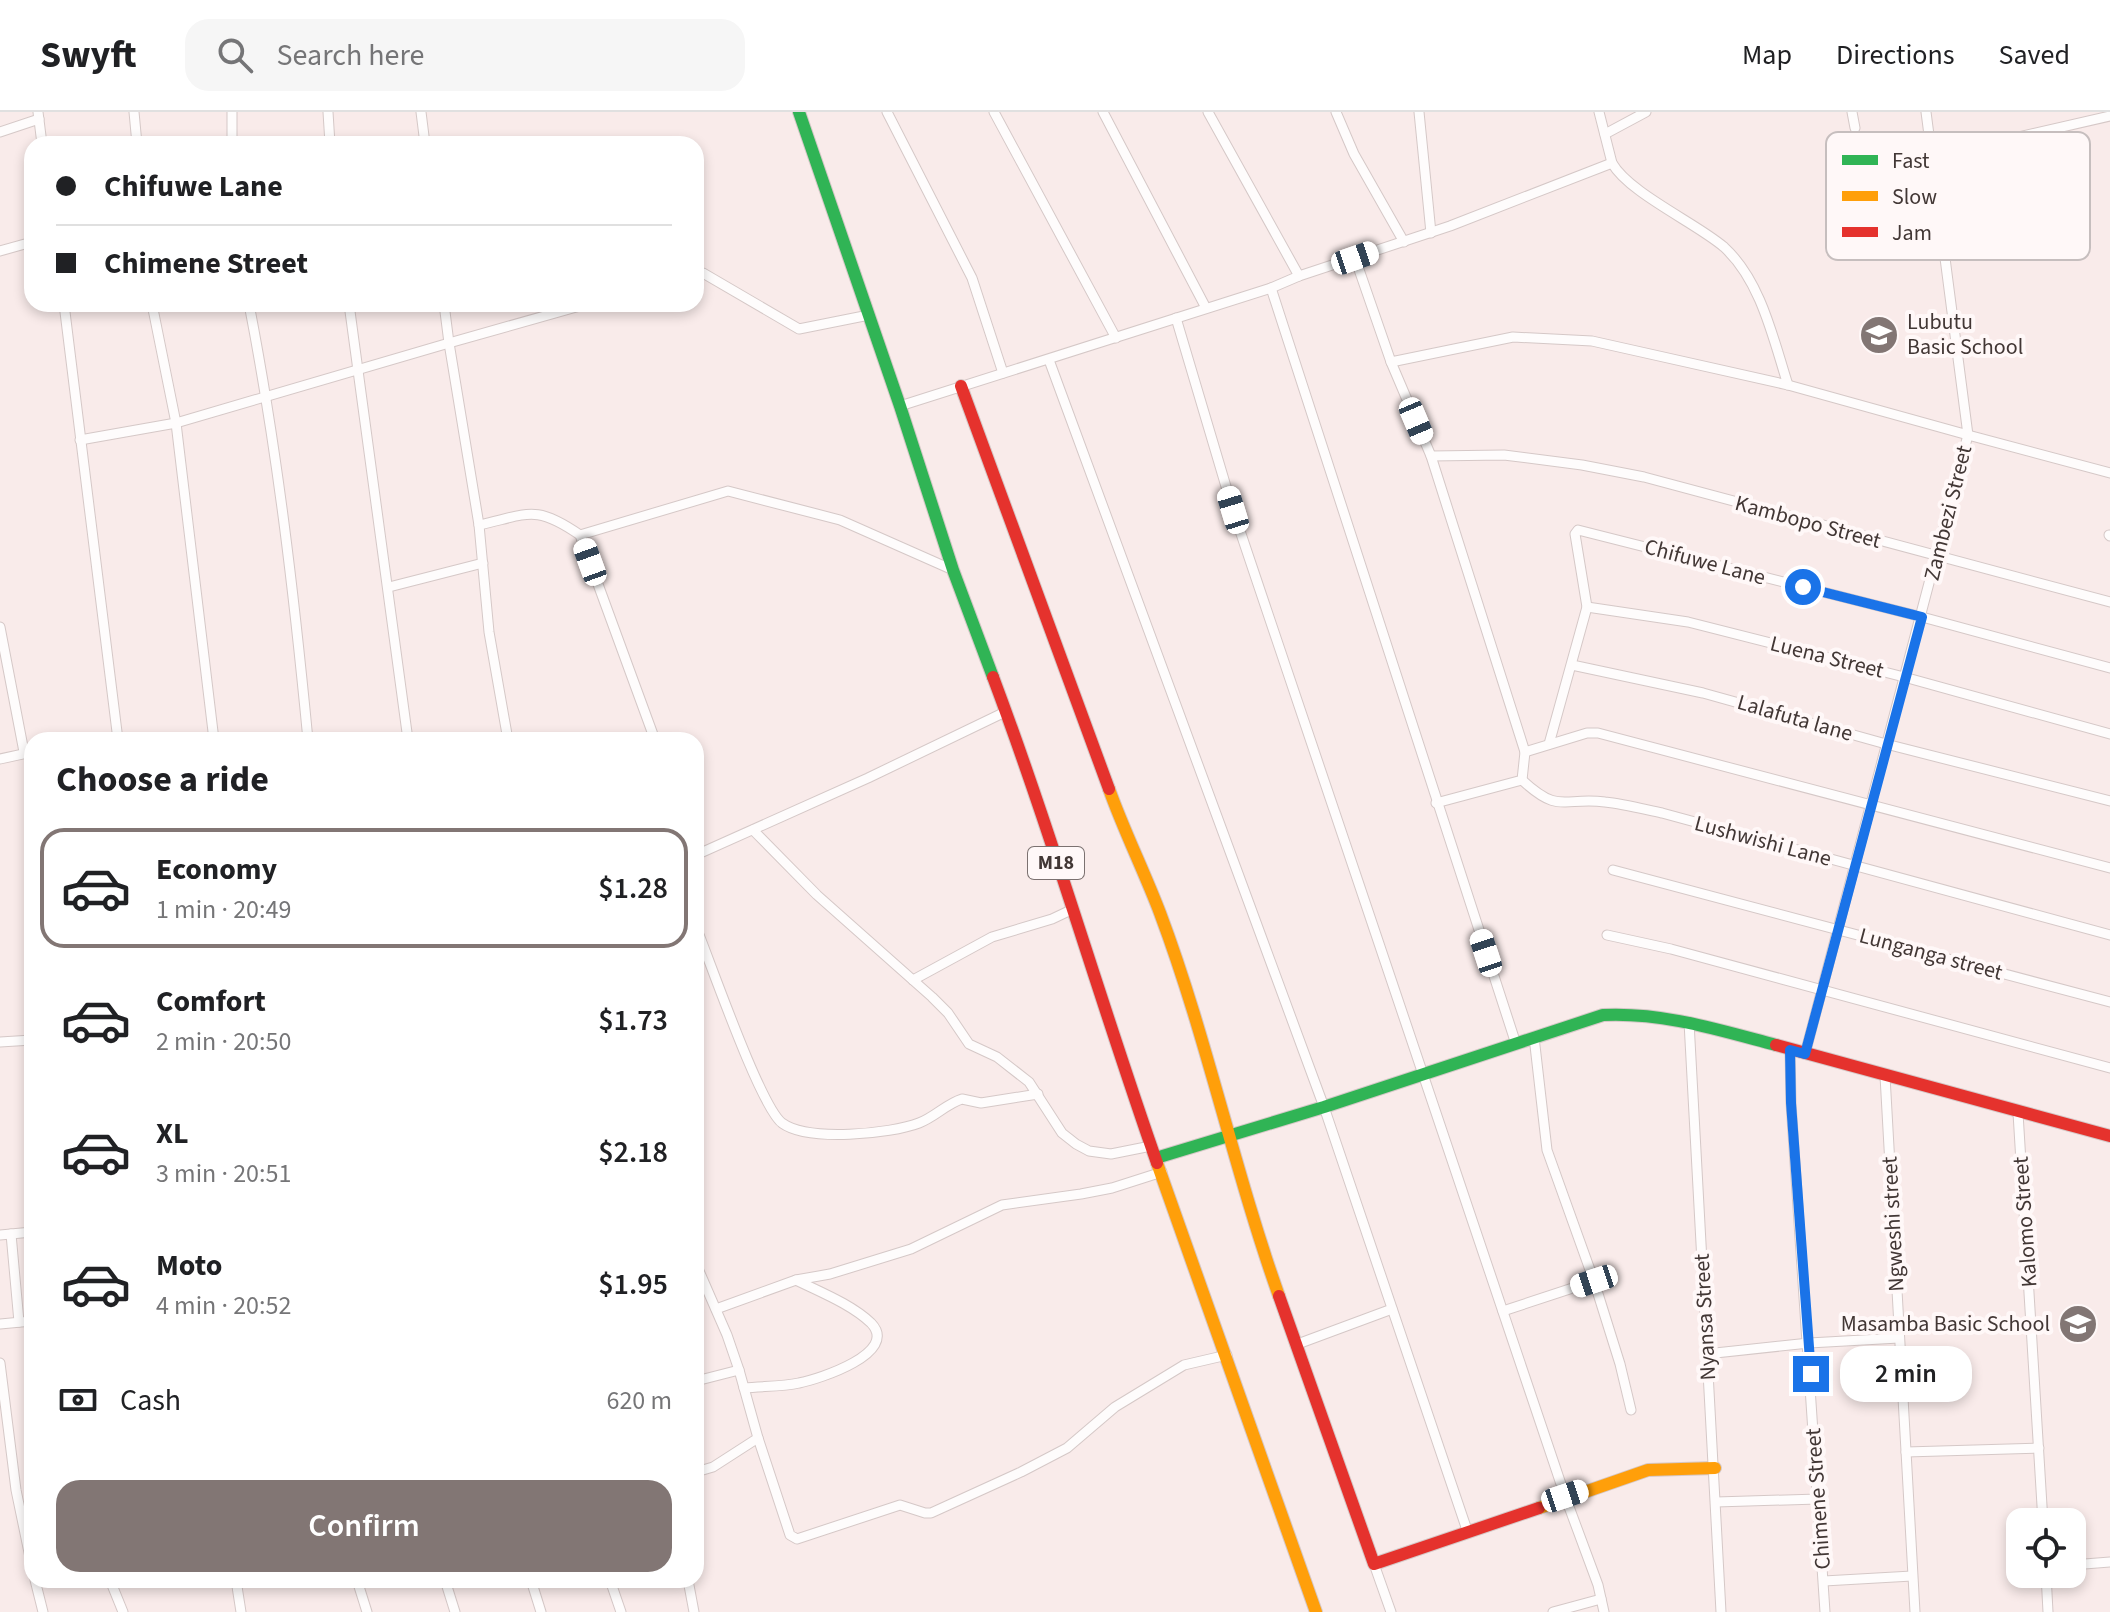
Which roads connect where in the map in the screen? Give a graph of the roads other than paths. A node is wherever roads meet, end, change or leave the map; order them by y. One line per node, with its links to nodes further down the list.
1 (134, 112): 24 (street)
2 (232, 112): 25 (street)
3 (328, 112): 26 (street)
4 (421, 112): 27 (street)
5 (799, 112): 45 (street, M18)
6 (887, 112): 52 (street)
7 (994, 112): 47 (street)
8 (1103, 112): 38 (street)
9 (1208, 112): 36 (street)
10 (1336, 112): 30 (street)
11 (1419, 112): 29 (street)
12 (1599, 112): 22 (street)
13 (1646, 112): 22 (street)
14 (1852, 112): 18 (street)
15 (1926, 112): 20 (street)
16 (38, 115): 19 (street); 23 (street)
17 (2110, 116): 21 (street)
18 (1855, 128)
19 (0, 132)
20 (1929, 132)
21 (2040, 132)
22 (1605, 134): 28 (street)
23 (41, 136)
24 (136, 136)
25 (232, 136)
26 (330, 136)
27 (424, 136)
28 (1612, 163): 29 (street); 53 (street)
29 (1431, 233): 30 (street)
30 (1404, 242): 33 (street)
31 (24, 244): 32 (street)
32 (0, 251)
33 (1355, 258): 36 (street); 50 (street)
34 (1946, 260): 58 (street)
35 (704, 274): 45 (street)
36 (1299, 276): 37 (street)
37 (1271, 288): 38 (street); 91 (street)
38 (1206, 308): 46 (street)
39 (65, 312): 59 (street)
40 (153, 312): 57 (street)
41 (251, 312): 55 (street)
42 (350, 312): 51 (street)
43 (445, 312): 48 (street)
44 (559, 312): 48 (street)
45 (869, 315): 56 (street, M18)
46 (1176, 318): 47 (street); 114 (street)
47 (1116, 338): 49 (street)
48 (449, 343): 51 (street); 62 (street)
49 (1049, 360): 52 (street); 117 (street)
50 (1391, 362): 53 (street, Zambezi Street); 60 (street)
51 (357, 369): 55 (street); 67 (street)
52 (1003, 373): 54 (street)
53 (1788, 385): 58 (street, Zambezi Street)
54 (961, 386): 56 (street); 120 (street)
55 (267, 395): 57 (street); 78 (street)
56 (900, 406): 66 (street, M18)
57 (176, 423): 59 (street); 77 (street)
58 (1968, 435): 61 (street, Zambezi Street); 64 (street, Zambezi Street)
59 (80, 440): 76 (street)
60 (1431, 456): 64 (street, Kambopo Street); 86 (street)
61 (2110, 473)
62 (479, 525): 63 (street); 65 (street)
63 (580, 535): 66 (street); 81 (street)
64 (1937, 557): 68 (street, Kambopo Street); 70 (street, Zambezi Street)
65 (483, 563): 67 (street); 80 (street)
66 (953, 570): 75 (street, M18)
67 (389, 587): 79 (street)
68 (2110, 602)
69 (1587, 607): 70 (street, Chifuwe Lane); 72 (street); 74 (street, Luena Street)
70 (1922, 617): 73 (street, Chifuwe Lane); 74 (street, Zambezi Street)
71 (0, 627): 82 (street)
72 (1572, 665): 84 (street); 85 (street, Lalafuta lane)
73 (2110, 668)
74 (1904, 677): 83 (street, Luena Street); 85 (street, Zambezi Street)
75 (1005, 712): 93 (street); 98 (street, M18)
76 (117, 732)
77 (213, 732)
78 (307, 732)
79 (407, 732)
80 (507, 732)
81 (652, 732)
82 (24, 734)
83 (2110, 734)
84 (1549, 744): 86 (street); 92 (street)
85 (1886, 744): 90 (street, Lalafuta lane); 92 (street, Zambezi Street)
86 (1525, 752): 89 (street)
87 (24, 753): 88 (street)
88 (0, 759)
89 (1522, 780): 91 (street); 95 (street, Lushwishi Lane)
90 (2110, 801)
91 (1436, 803): 110 (street)
92 (1872, 805): 95 (street, Zambezi Street); 96 (street)
93 (753, 830): 94 (street); 103 (street)
94 (704, 851)
95 (1856, 867): 99 (street, Zambezi Street); 101 (street, Lushwishi Lane)
96 (2110, 868)
97 (1613, 870): 99 (street, Lunganga street)
98 (1071, 910): 103 (street); 121 (street, M18)
99 (1838, 928): 104 (street, Zambezi Street); 105 (street, Lunganga street)
100 (1607, 935): 104 (street)
101 (2110, 935)
102 (704, 947): 116 (street)
103 (913, 980): 116 (street)
104 (1821, 990): 112 (street, Zambezi Street); 113 (street)
105 (2110, 1002)
106 (1689, 1022): 107 (street); 111 (street); 138 (street, Nyansa Street)
107 (1534, 1037): 110 (street); 127 (street)
108 (24, 1040): 109 (street)
109 (0, 1042)
110 (1516, 1044): 114 (street)
111 (1790, 1050): 112 (street); 136 (street, Chimene Street)
112 (1805, 1054): 115 (street)
113 (2110, 1068)
114 (1425, 1075): 117 (street); 131 (street)
115 (1885, 1076): 118 (street); 135 (street, Ngweshi street)
116 (1038, 1094): 121 (street)
117 (1324, 1107): 120 (street); 130 (street)
118 (2018, 1113): 119 (street); 146 (street, Kalomo Street)
119 (2110, 1136)
120 (1229, 1138): 121 (street); 137 (street)
121 (1154, 1152): 122 (street, M18)
122 (1162, 1172): 126 (street); 139 (street, M18)
123 (24, 1233): 124 (street)
124 (11, 1234): 125 (street); 132 (street)
125 (0, 1235)
126 (796, 1280): 129 (street); 143 (street)
127 (1594, 1281): 131 (street); 144 (street)
128 (704, 1293): 129 (street)
129 (716, 1309): 141 (street)
130 (1392, 1309): 137 (street); 155 (street)
131 (1503, 1311): 150 (street)
132 (19, 1322): 133 (street); 134 (street)
133 (24, 1322)
134 (0, 1324)
135 (1899, 1338): 136 (street); 147 (street, Ngweshi street)
136 (1809, 1343): 138 (street); 151 (street, Chimene Street)
137 (1295, 1345): 157 (street)
138 (1706, 1354): 148 (street, Nyansa Street)
139 (1227, 1355): 145 (street); 179 (street, M18)
140 (0, 1363): 154 (street)
141 (739, 1370): 142 (street); 143 (street)
142 (704, 1379)
143 (744, 1388): 145 (street)
144 (1631, 1410)
145 (758, 1438): 149 (street)
146 (2039, 1448): 147 (street); 153 (street, Kalomo Street)
147 (1906, 1452): 159 (street, Ngweshi street)
148 (1715, 1468): 150 (street); 152 (street, Nyansa Street)
149 (704, 1470)
150 (1565, 1496): 155 (street); 170 (street)
151 (1818, 1499): 152 (street); 160 (street, Chimene Street)
152 (1716, 1502): 183 (street, Nyansa Street)
153 (2042, 1508)
154 (24, 1528)
155 (1468, 1533): 157 (street)
156 (2110, 1562): 158 (street)
157 (1374, 1564): 180 (street)
158 (2086, 1564)
159 (1912, 1576): 160 (street); 185 (street, Ngweshi street)
160 (1824, 1581): 184 (street, Chimene Street)
161 (37, 1588): 171 (street)
162 (113, 1588): 172 (street)
163 (237, 1588): 173 (street)
164 (360, 1588): 174 (street)
165 (448, 1588): 175 (street)
166 (534, 1588): 176 (street)
167 (613, 1588): 177 (street)
168 (690, 1588): 178 (street)
169 (2047, 1588): 186 (street)
170 (1601, 1599): 181 (street); 182 (street)
171 (43, 1612)
172 (123, 1612)
173 (241, 1612)
174 (367, 1612)
175 (455, 1612)
176 (541, 1612)
177 (621, 1612)
178 (694, 1612)
179 (1316, 1612)
180 (1391, 1612)
181 (1553, 1612)
182 (1604, 1612)
183 (1721, 1612)
184 (1825, 1612)
185 (1915, 1612)
186 (2048, 1612)

